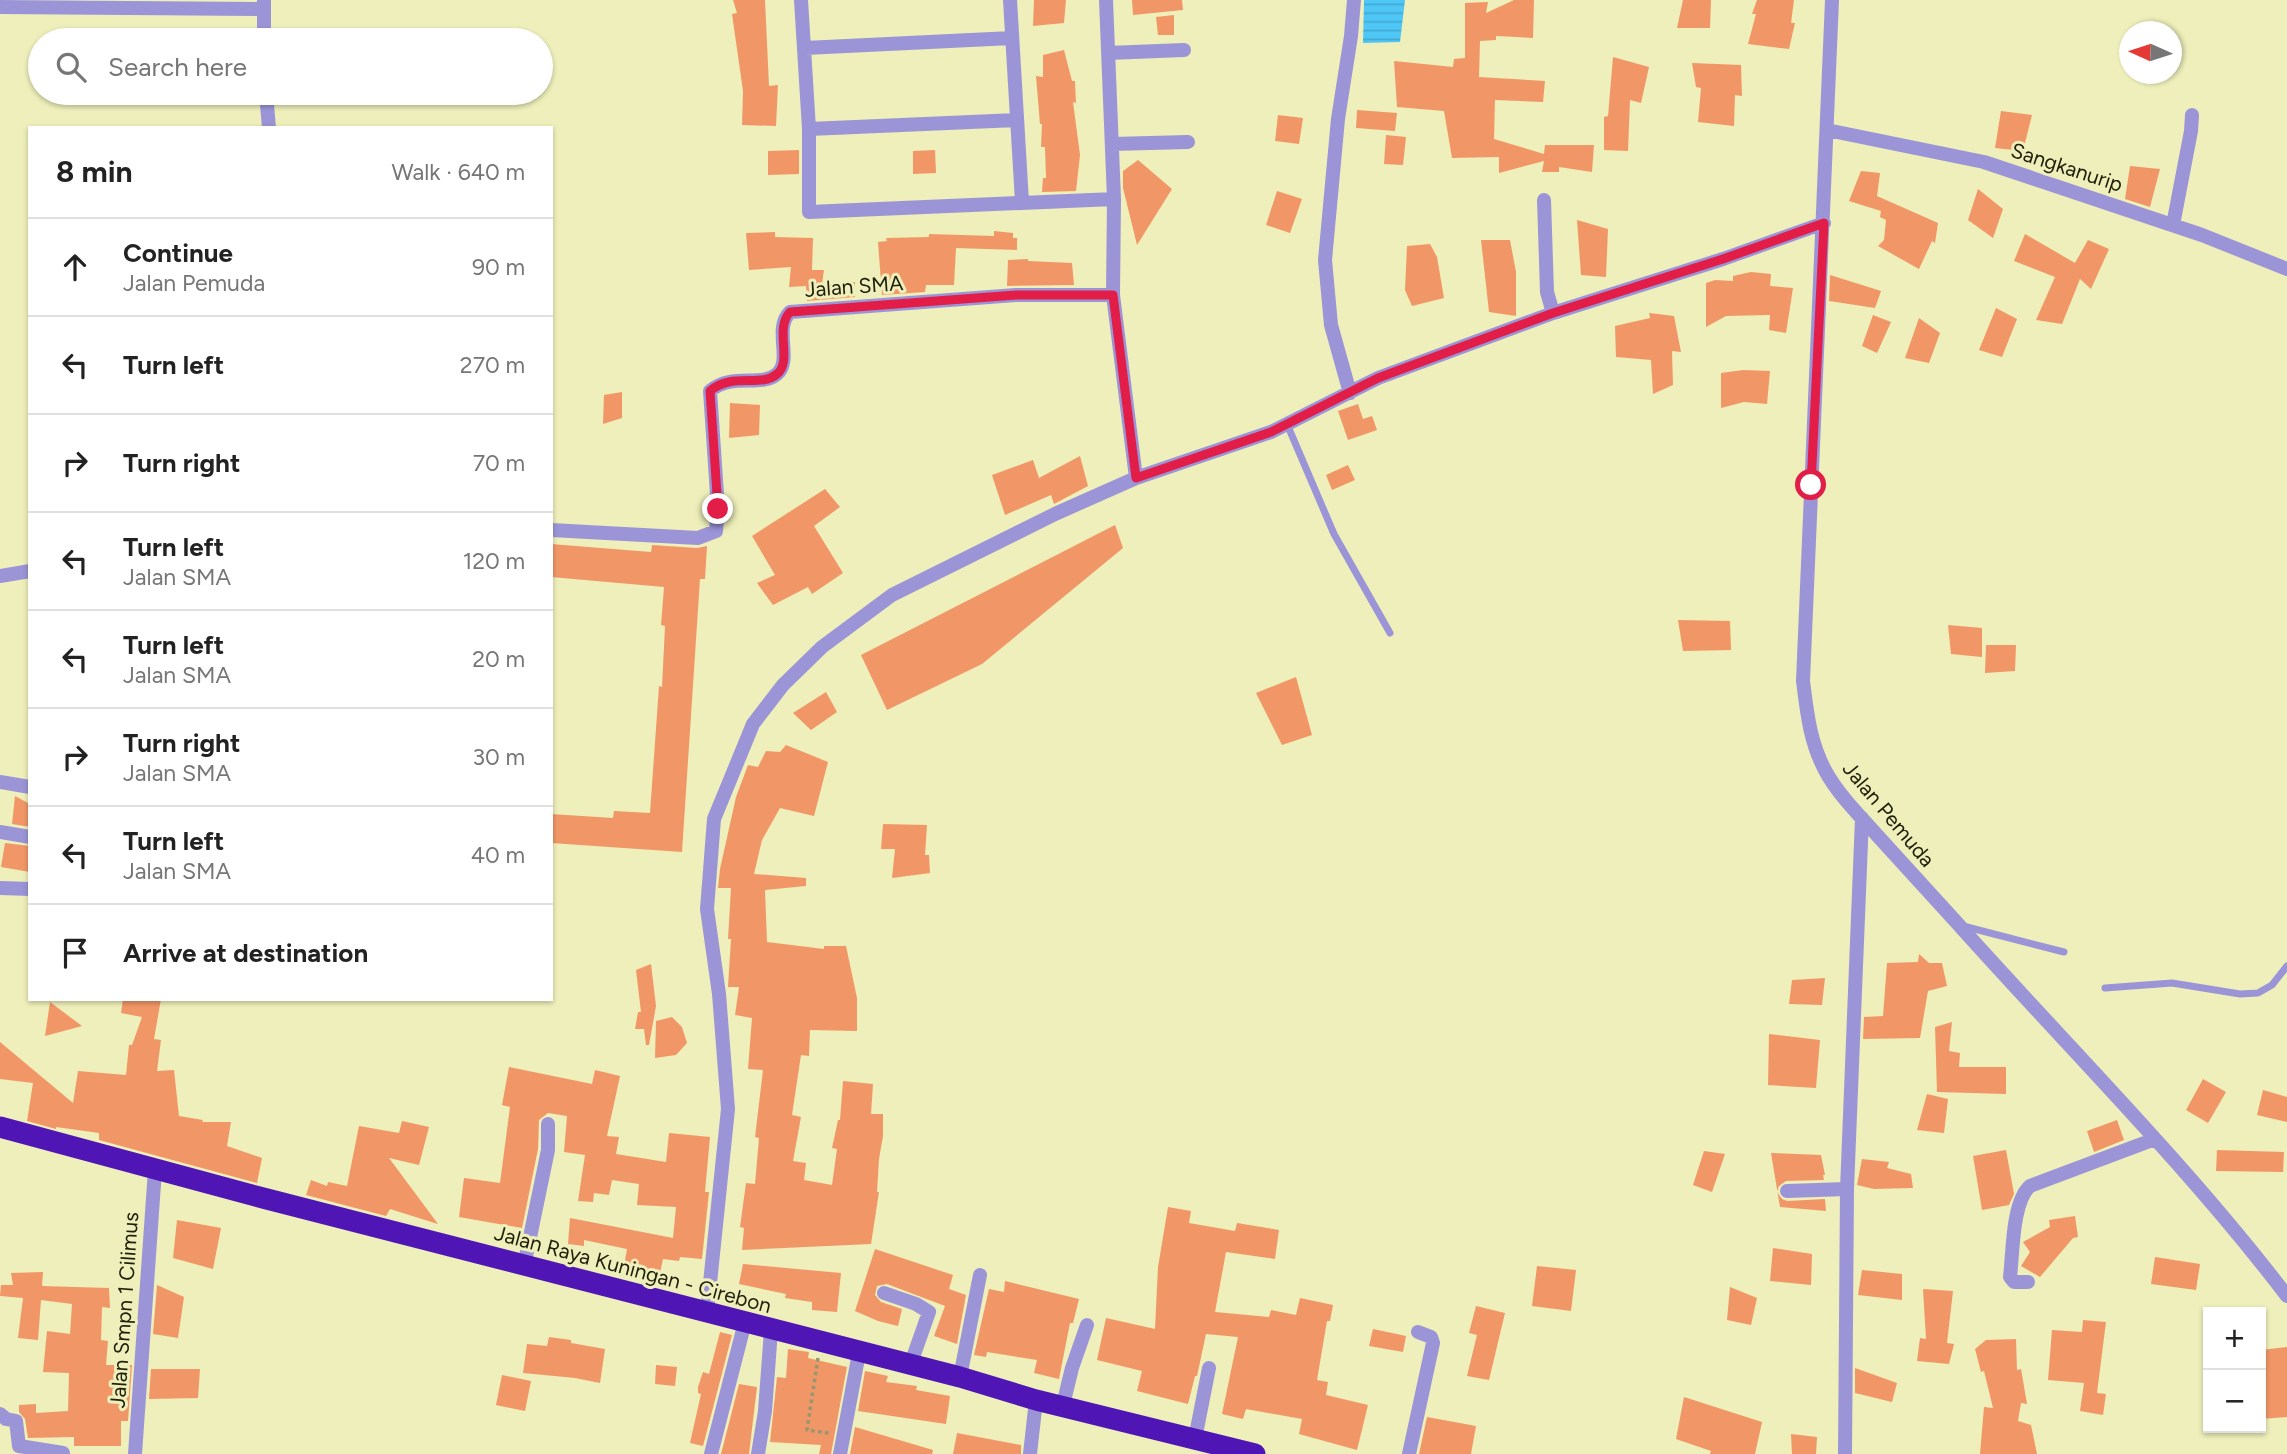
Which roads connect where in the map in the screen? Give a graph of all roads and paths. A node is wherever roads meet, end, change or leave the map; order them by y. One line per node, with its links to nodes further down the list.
1 (801, 0): 10 (street)
2 (1010, 0): 9 (street)
3 (1106, 0): 12 (street)
4 (1354, 0): 29 (street)
5 (1832, 0): 18 (street, Jalan Pemuda)
6 (264, 4): 7 (street); 8 (street)
7 (0, 8)
8 (264, 28)
9 (1012, 38): 10 (street); 15 (street)
10 (806, 48): 17 (street)
11 (1184, 50): 12 (street)
12 (1108, 53): 20 (street)
13 (267, 105): 16 (street)
14 (2192, 115): 25 (street)
15 (1017, 120): 17 (street); 23 (street)
16 (269, 126)
17 (809, 129): 23 (street)
18 (1826, 130): 24 (street, Jalan Pemuda); 25 (street, Sangkanurip)
19 (1188, 142): 20 (street)
20 (1112, 144): 21 (street)
21 (1114, 199): 23 (street); 27 (street)
22 (1544, 200): 28 (street)
23 (1022, 202)
24 (1824, 223): 28 (street); 38 (street, Jalan Pemuda)
25 (2173, 225): 26 (street, Sangkanurip)
26 (2287, 269)
27 (1113, 295): 31 (street); 32 (street, Jalan SMA)
28 (1553, 313): 29 (street)
29 (1350, 393): 30 (street)
30 (1287, 424): 31 (street); 35 (lane)
31 (1136, 478): 58 (street)
32 (553, 530)
33 (28, 571): 34 (street)
34 (0, 576)
35 (1390, 633)
36 (0, 782): 37 (street)
37 (28, 787)
38 (1862, 818): 43 (street, Jalan Pemuda); 51 (street)
39 (0, 832): 40 (street)
40 (28, 837)
41 (0, 888): 42 (street)
42 (28, 889)
43 (1959, 925): 44 (lane); 49 (street, Jalan Pemuda)
44 (2064, 952)
45 (2287, 966): 46 (lane)
46 (2105, 988)
47 (548, 1124): 53 (street)
48 (0, 1127): 50 (highway, Jalan Raya Kuningan - Cirebon)
49 (2155, 1139): 55 (street); 57 (street, Jalan Pemuda)
50 (155, 1170): 53 (highway, Jalan Raya Kuningan - Cirebon); 74 (street, Jalan Smpn 1 Cilimus)
51 (1847, 1189): 52 (street); 81 (street)
52 (1787, 1191)
53 (524, 1266): 58 (highway, Jalan Raya Kuningan - Cirebon)
54 (980, 1275): 67 (street)
55 (2028, 1282)
56 (884, 1293): 65 (street)
57 (2287, 1296)
58 (707, 1312): 59 (highway, Jalan Raya Kuningan - Cirebon)
59 (745, 1322): 61 (highway, Jalan Raya Kuningan - Cirebon); 75 (street)
60 (1087, 1325): 69 (street)
61 (771, 1330): 63 (highway, Jalan Raya Kuningan - Cirebon); 76 (street)
62 (1418, 1332): 80 (street)
63 (825, 1344): 64 (highway, Jalan Raya Kuningan - Cirebon); 71 (path)
64 (859, 1353): 65 (highway, Jalan Raya Kuningan - Cirebon); 77 (street)
65 (911, 1366): 67 (highway, Jalan Raya Kuningan - Cirebon)
66 (1209, 1368): 72 (street)
67 (960, 1377): 68 (highway, Jalan Raya Kuningan - Cirebon)
68 (1036, 1400): 69 (highway, Jalan Raya Kuningan - Cirebon); 78 (street)
69 (1063, 1405): 72 (highway, Jalan Raya Kuningan - Cirebon)
70 (0, 1414): 73 (street)
71 (822, 1432)
72 (1195, 1439): 79 (highway, Jalan Raya Kuningan - Cirebon)
73 (63, 1453)
74 (135, 1454)
75 (711, 1454)
76 (758, 1454)
77 (840, 1454)
78 (1030, 1454)
79 (1255, 1454)
80 (1409, 1454)
81 (1845, 1454)

